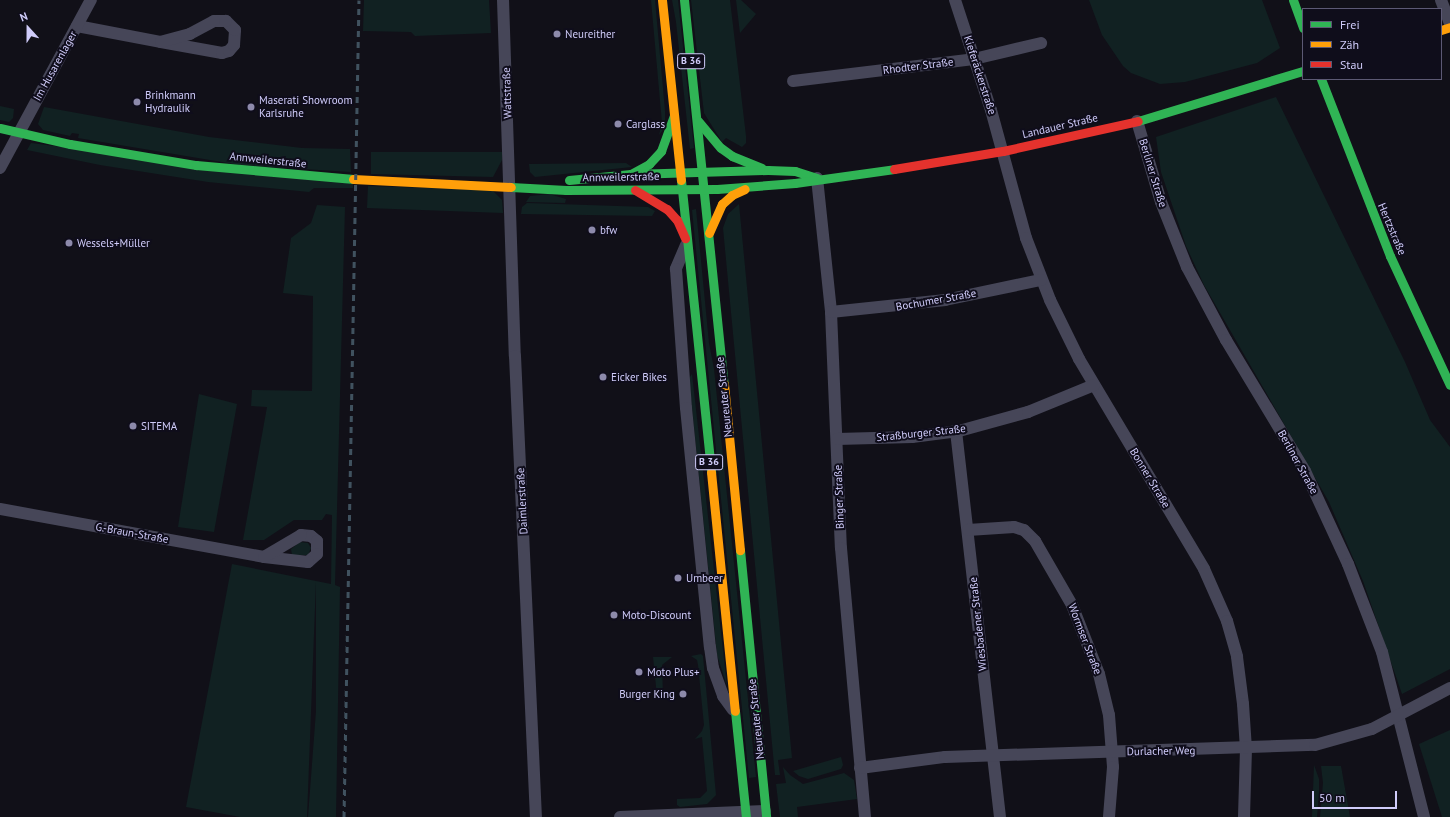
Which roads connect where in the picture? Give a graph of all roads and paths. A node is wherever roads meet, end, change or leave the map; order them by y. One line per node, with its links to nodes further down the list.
1 (91, 0): 9 (street, Im Husarenlager)
2 (503, 0): 29 (street, Wattstraße)
3 (662, 0): 17 (main road, Neureuter Straße / B 36)
4 (684, 0): 18 (main road, Neureuter Straße / B 36)
5 (956, 0): 13 (street, Kieferäckerstraße)
6 (1293, 0): 8 (main road)
7 (1441, 0): 10 (street)
8 (1302, 25)
9 (77, 26): 11 (street); 21 (street, Im Husarenlager)
10 (1450, 26)
11 (161, 42): 11 (street)
12 (1041, 43): 13 (street, Rhodter Straße)
13 (974, 59): 16 (street, Rhodter Straße); 22 (street, Kieferäckerstraße)
14 (1302, 71): 19 (main road, Landauer Straße)
15 (1321, 80): 40 (main road, Hertzstraße)
16 (792, 81)
17 (676, 113): 26 (main road); 27 (main road, Neureuter Straße / B 36)
18 (698, 121): 24 (main road); 25 (main road, Neureuter Straße / B 36)
19 (1137, 121): 22 (main road, Landauer Straße); 48 (street, Berliner Straße)
20 (0, 128): 21 (main road, Annweilerstraße)
21 (19, 133): 23 (street); 29 (main road, Annweilerstraße)
22 (1002, 151): 28 (main road, Landauer Straße); 37 (street, Bonner Straße)
23 (0, 168)
24 (768, 170): 25 (main road, Landauer Straße); 28 (main road, Landauer Straße)
25 (703, 173): 27 (main road, Annweilerstraße); 33 (main road, Neureuter Straße / B 36)
26 (631, 174): 27 (main road, Annweilerstraße); 30 (main road, Annweilerstraße)
27 (682, 174): 32 (main road, Neureuter Straße / B 36)
28 (817, 178): 31 (main road, Landauer Straße); 38 (street, Binger Straße)
29 (511, 186): 30 (main road, Annweilerstraße); 55 (street, Daimlerstraße)
30 (538, 187): 34 (main road, Annweilerstraße)
31 (752, 187): 33 (main road, Landauer Straße); 35 (main road)
32 (684, 188): 33 (main road, Annweilerstraße); 34 (main road, Annweilerstraße); 36 (main road, Neureuter Straße / B 36)
33 (705, 188): 35 (main road, Neureuter Straße / B 36)
34 (635, 190): 36 (main road)
35 (709, 233): 53 (main road, Neureuter Straße / B 36)
36 (687, 242): 47 (main road, Neureuter Straße / B 36); 47 (street, Neureuter Straße)
37 (1041, 280): 38 (street, Bochumer Straße); 39 (street, Bonner Straße)
38 (831, 312): 42 (street, Binger Straße)
39 (1094, 385): 41 (street, Straßburger Straße); 49 (street, Bonner Straße)
40 (1450, 385)
41 (956, 431): 42 (street, Straßburger Straße); 44 (street, Wiesbadener Straße)
42 (838, 439): 52 (street, Binger Straße)
43 (0, 509): 45 (street, G.-Braun-Straße)
44 (968, 530): 50 (street, Wormser Straße); 51 (street, Wiesbadener Straße)
45 (264, 557)
46 (1450, 688): 48 (street, Durlacher Weg)
47 (735, 713): 54 (main road, Neureuter Straße / B 36)
48 (1399, 716): 49 (street, Durlacher Weg); 61 (street, Berliner Straße)
49 (1246, 750): 50 (street, Durlacher Weg); 60 (street, Bonner Straße)
50 (1113, 752): 51 (street, Durlacher Weg); 59 (street, Wormser Straße)
51 (993, 756): 52 (street, Durlacher Weg); 58 (street, Wiesbadener Straße)
52 (860, 768): 57 (street, Binger Straße)
53 (766, 814): 54 (street)
54 (745, 815): 56 (street)
55 (536, 817)
56 (620, 817)
57 (865, 817)
58 (1000, 817)
59 (1109, 817)
60 (1244, 817)
61 (1424, 817)

